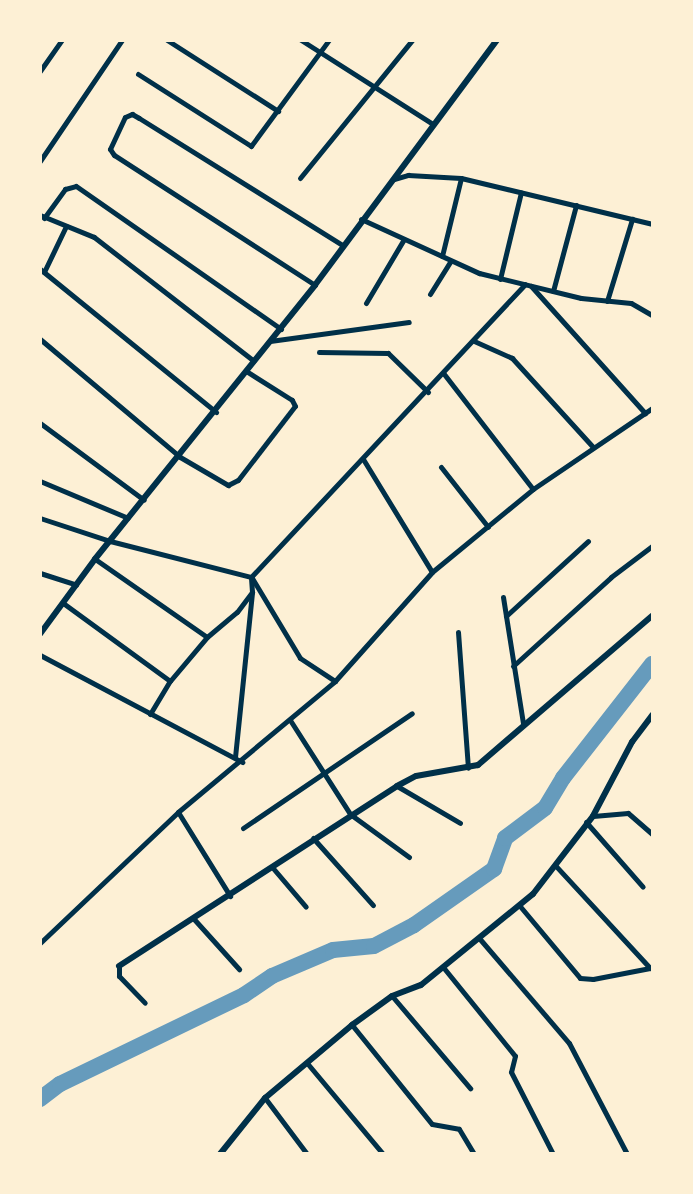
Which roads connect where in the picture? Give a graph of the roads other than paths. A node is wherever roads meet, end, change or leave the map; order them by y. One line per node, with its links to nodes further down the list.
1 (62, 40): 9 (street)
2 (122, 40): 14 (street)
3 (167, 40): 12 (street)
4 (301, 40): 8 (street)
5 (329, 40): 8 (street)
6 (412, 40): 11 (street)
7 (497, 40): 13 (street)
8 (320, 52): 11 (street); 12 (street)
9 (40, 72)
10 (138, 74): 12 (street)
11 (376, 87): 13 (street); 15 (street)
12 (278, 111)
13 (433, 124): 17 (street)
14 (40, 161)
15 (300, 178)
16 (461, 178): 17 (street); 18 (street); 27 (street)
17 (393, 179): 21 (street)
18 (521, 192): 19 (street); 30 (street)
19 (576, 205): 22 (street); 33 (street)
20 (42, 216): 24 (street); 39 (street)
21 (361, 219): 25 (street); 26 (street)
22 (632, 219): 23 (street); 35 (street)
23 (652, 224)
24 (66, 226): 29 (street); 44 (street)
25 (404, 239): 27 (street); 36 (street)
26 (342, 245): 32 (street); 32 (street)
27 (442, 256): 28 (street)
28 (451, 261): 30 (street); 34 (street)
29 (42, 271): 49 (street)
30 (500, 279): 31 (street)
31 (527, 284): 33 (street); 42 (street); 50 (street)
32 (315, 285): 39 (street)
33 (553, 291): 35 (street)
34 (430, 294)
35 (607, 301): 37 (street)
36 (366, 303)
37 (652, 315)
38 (409, 322): 41 (street)
39 (280, 329): 41 (street)
40 (40, 339): 53 (street)
41 (270, 341): 44 (street)
42 (474, 341): 46 (street); 52 (street)
43 (319, 352): 47 (street)
44 (254, 361): 45 (street)
45 (246, 371): 49 (street); 53 (street)
46 (444, 374): 47 (street); 57 (street)
47 (428, 392): 54 (street)
48 (652, 408): 50 (street)
49 (216, 412): 53 (street)
50 (645, 413): 52 (street)
51 (40, 423): 58 (street)
52 (593, 447): 57 (street)
53 (180, 457): 58 (street)
54 (363, 459): 66 (street); 68 (street)
55 (441, 467): 61 (street)
56 (40, 481): 60 (street)
57 (533, 489): 61 (street)
58 (144, 500): 60 (street)
59 (40, 518): 62 (street)
60 (128, 518): 62 (street)
61 (488, 527): 66 (street)
62 (110, 541): 65 (street); 68 (street)
63 (588, 542): 73 (street)
64 (652, 547): 79 (street)
65 (95, 559): 69 (street); 77 (street)
66 (432, 572): 81 (street)
67 (40, 573): 69 (street)
68 (251, 577): 70 (street); 81 (street)
69 (76, 585): 72 (street)
70 (252, 592): 77 (street); 87 (street)
71 (502, 597): 73 (street)
72 (63, 603): 76 (street); 80 (street)
73 (506, 616): 79 (street)
74 (652, 616): 86 (street)
75 (458, 633): 89 (street)
76 (40, 634)
77 (207, 637): 80 (street)
78 (40, 655): 82 (street)
79 (513, 666): 86 (street)
80 (170, 681): 82 (street)
81 (335, 681): 85 (street)
82 (150, 714): 87 (street)
83 (412, 714): 90 (street)
84 (652, 715): 94 (street)
85 (290, 720): 88 (street); 90 (street)
86 (523, 723): 89 (street)
87 (235, 757): 88 (street)
88 (242, 762): 92 (street)
89 (468, 768): 91 (street)
90 (324, 773): 93 (street); 97 (street)
91 (398, 786): 93 (street); 95 (street)
92 (178, 812): 104 (street); 110 (street)
93 (350, 814): 99 (street); 100 (street)
94 (593, 816): 96 (street); 98 (street)
95 (460, 822)
96 (586, 822): 101 (street); 103 (street)
97 (243, 828)
98 (652, 834)
99 (313, 838): 102 (street); 105 (street)
100 (409, 857)
101 (556, 866): 106 (street); 106 (street)
102 (272, 867): 104 (street); 107 (street)
103 (643, 887)
104 (230, 896): 108 (street)
105 (373, 905)
106 (519, 905): 109 (street)
107 (306, 908)
108 (193, 918): 111 (street); 113 (street)
109 (479, 938): 112 (street); 125 (street)
110 (40, 943)
111 (120, 966): 115 (street)
112 (443, 967): 114 (street); 124 (street)
113 (239, 969)
114 (392, 996): 116 (street); 118 (street)
115 (145, 1003)
116 (352, 1025): 117 (street); 123 (street)
117 (307, 1063): 119 (street); 122 (street)
118 (470, 1088)
119 (265, 1098): 120 (street); 121 (street)
120 (220, 1154)
121 (307, 1154)
122 (383, 1154)
123 (474, 1154)
124 (553, 1154)
125 (627, 1154)

